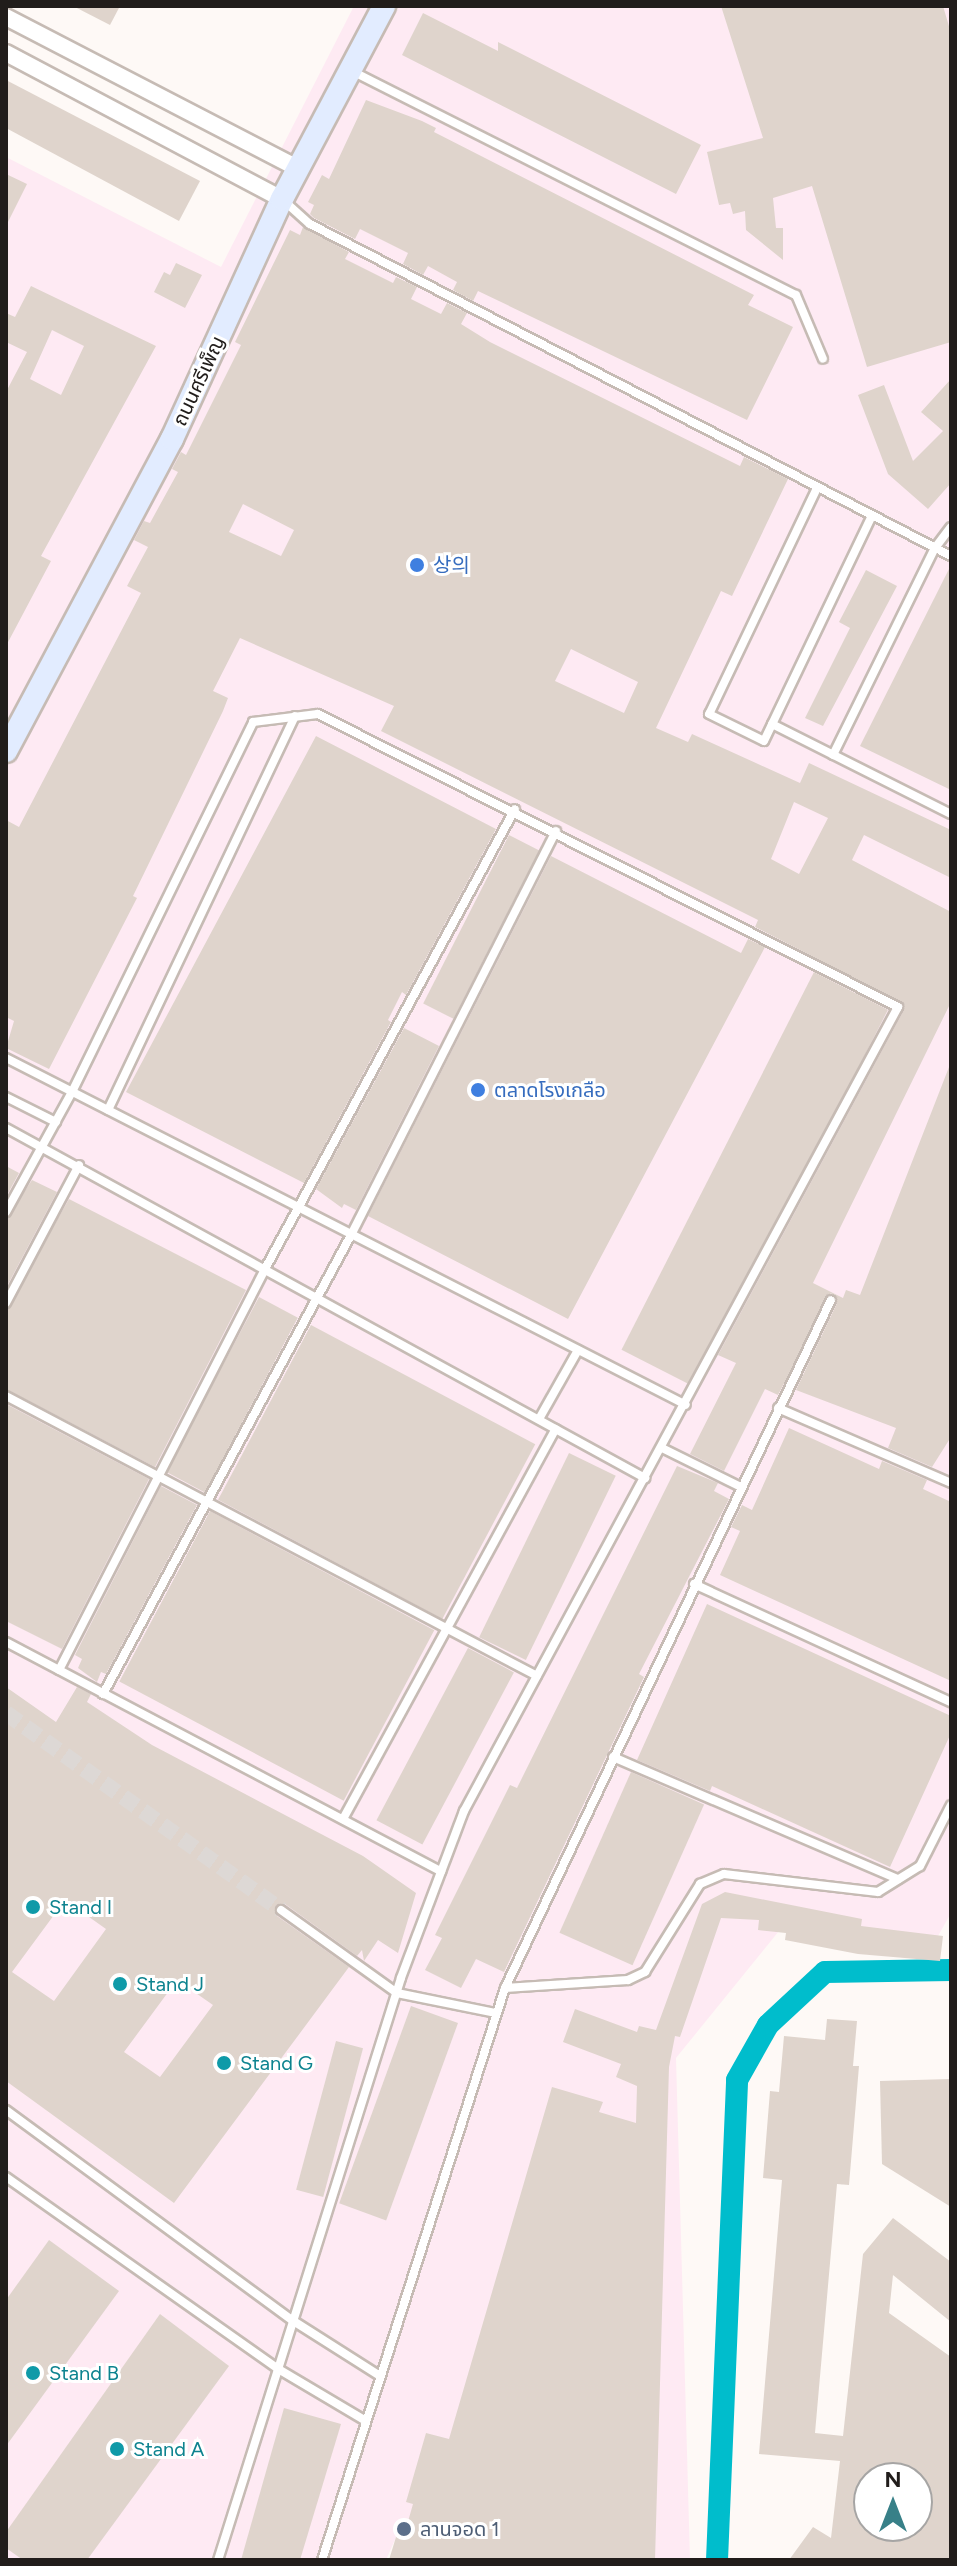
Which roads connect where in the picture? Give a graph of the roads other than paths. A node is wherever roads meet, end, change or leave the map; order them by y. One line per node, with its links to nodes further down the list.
1 (384, 6): 4 (main road, ถนนศรีเพ็ญ)
2 (6, 17): 5 (street)
3 (6, 53): 6 (street)
4 (351, 71): 5 (main road, ถนนศรีเพ็ญ); 7 (lane)
5 (299, 169): 6 (main road, ถนนศรีเพ็ญ)
6 (282, 199): 8 (lane); 15 (main road, ถนนศรีเพ็ญ)
7 (823, 359)
8 (817, 488): 9 (lane); 14 (lane)
9 (872, 516): 11 (lane); 14 (lane)
10 (951, 527): 11 (lane)
11 (935, 548): 12 (lane); 16 (lane)
12 (951, 556)
13 (295, 716): 17 (lane); 21 (lane); 23 (lane)
14 (772, 724): 16 (lane)
15 (6, 751)
16 (833, 755): 18 (lane)
17 (515, 809): 19 (lane); 28 (lane)
18 (951, 814)
19 (556, 831): 30 (lane); 37 (lane)
20 (6, 1058): 21 (lane)
21 (72, 1092): 23 (lane); 24 (lane)
22 (6, 1097): 24 (lane)
23 (108, 1110): 28 (lane)
24 (56, 1122): 26 (lane)
25 (6, 1128): 26 (lane)
26 (43, 1145): 27 (lane); 29 (lane)
27 (79, 1165): 31 (lane); 34 (lane)
28 (300, 1208): 30 (lane); 31 (lane)
29 (6, 1212)
30 (351, 1235): 32 (lane); 35 (lane)
31 (266, 1267): 32 (lane); 42 (lane)
32 (319, 1296): 39 (lane); 46 (lane)
33 (831, 1300): 38 (lane)
34 (6, 1303)
35 (578, 1350): 37 (lane); 39 (lane)
36 (6, 1396): 42 (lane)
37 (686, 1405): 41 (lane)
38 (778, 1408): 44 (lane); 45 (lane)
39 (539, 1419): 40 (lane)
40 (556, 1429): 43 (lane); 48 (lane)
41 (662, 1448): 43 (lane); 45 (lane)
42 (158, 1476): 46 (lane); 50 (lane)
43 (645, 1478): 51 (lane)
44 (951, 1483)
45 (741, 1487): 47 (lane)
46 (208, 1502): 48 (lane); 52 (lane)
47 (694, 1584): 53 (lane); 54 (lane)
48 (447, 1629): 51 (lane); 56 (lane)
49 (6, 1642): 50 (lane)
50 (59, 1670): 52 (lane)
51 (537, 1676): 57 (lane)
52 (103, 1694): 56 (lane)
53 (951, 1702)
54 (613, 1757): 58 (lane); 60 (lane)
55 (951, 1805): 58 (lane)
56 (343, 1819): 57 (lane)
57 (441, 1871): 61 (lane)
58 (898, 1879): 60 (lane)
59 (281, 1910): 61 (lane)
60 (505, 1988): 62 (lane)
61 (397, 1993): 62 (lane); 65 (lane)
62 (495, 2013): 67 (lane)
63 (6, 2110): 65 (lane)
64 (6, 2177): 66 (lane)
65 (295, 2322): 66 (lane); 67 (lane)
66 (280, 2370): 68 (lane); 69 (lane)
67 (380, 2376): 68 (lane)
68 (366, 2421): 70 (lane)
69 (218, 2560)
70 (322, 2560)

